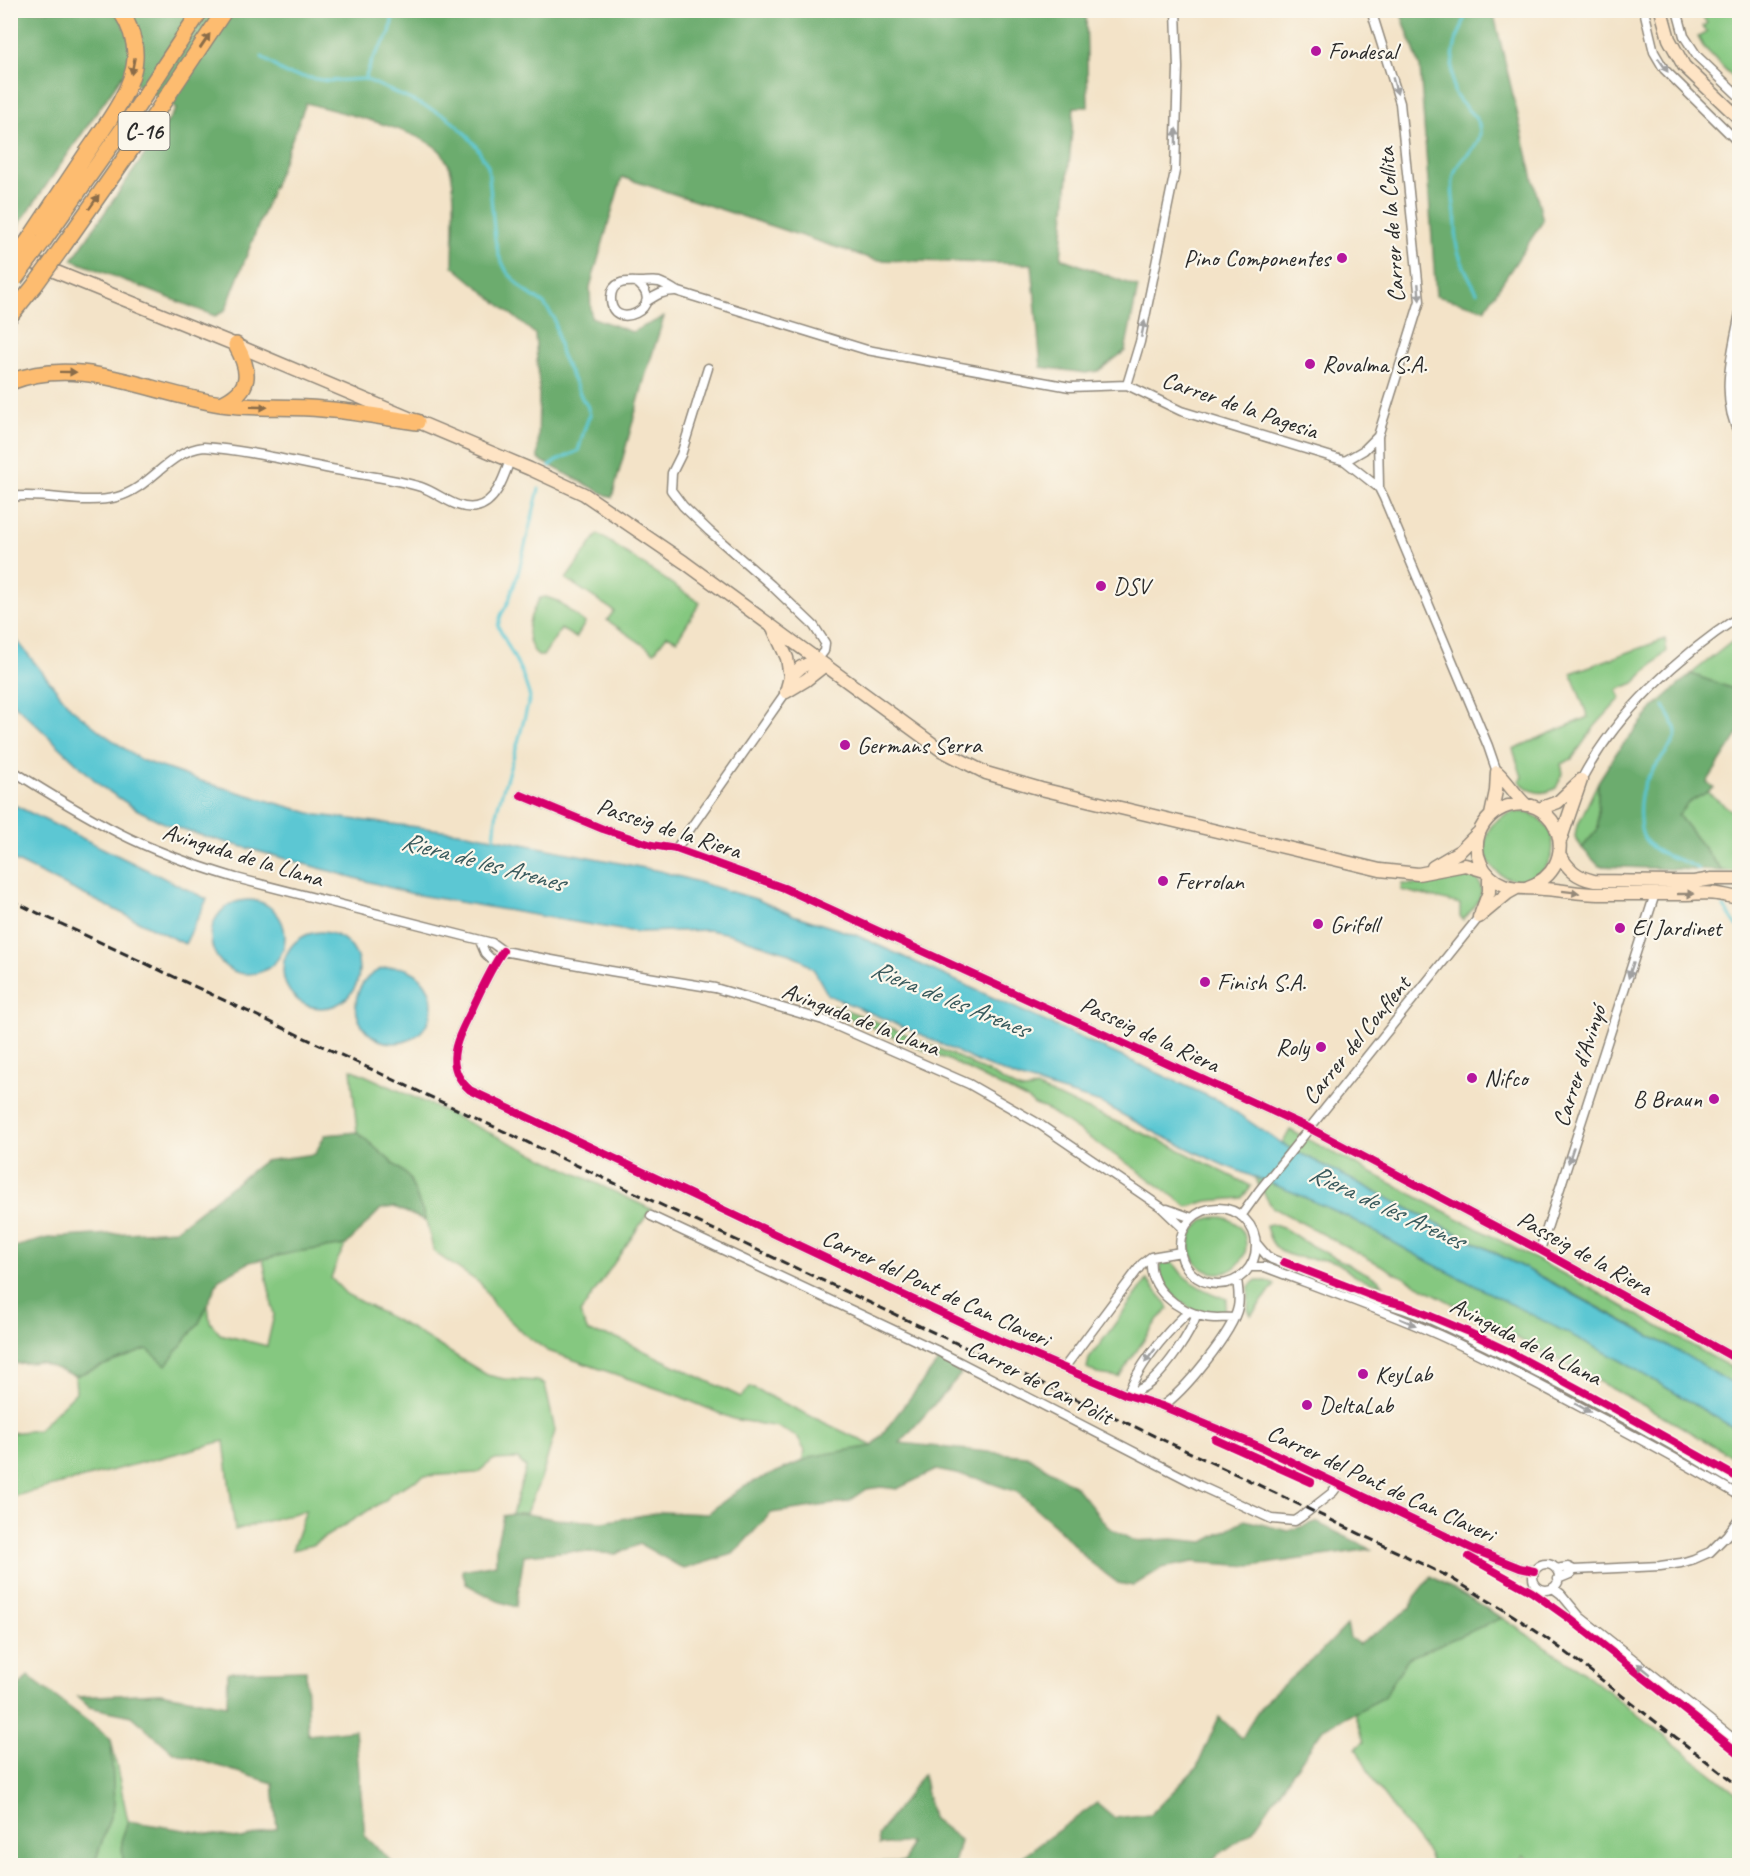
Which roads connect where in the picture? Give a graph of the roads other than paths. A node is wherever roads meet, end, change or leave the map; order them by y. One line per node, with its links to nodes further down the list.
1 (120, 10): 12 (highway, one-way to 12)
2 (201, 10): 12 (highway, C-16)
3 (225, 10): 19 (highway, C-16, one-way to 3, bridge)
4 (1176, 10): 23 (street, one-way to 4)
5 (1371, 10): 26 (street, Carrer de la Collita, one-way to 26)
6 (1644, 10): 11 (street, one-way to 11)
7 (1661, 10): 10 (main road)
8 (1677, 10): 9 (street)
9 (1740, 97)
10 (1740, 118)
11 (1740, 144)
12 (37, 239): 14 (highway, C-16, bridge)
13 (10, 253): 20 (main road)
14 (12, 277)
15 (636, 282): 16 (street, Carrer de la Pagesia); 17 (street); 17 (street)
16 (676, 291): 17 (street); 23 (street, Carrer de la Pagesia)
17 (646, 302)
18 (1740, 313): 27 (street)
19 (10, 316)
20 (236, 345): 24 (highway); 25 (main road)
21 (708, 368): 34 (street)
22 (10, 382): 24 (highway, one-way to 24)
23 (1127, 385): 29 (street, Carrer de la Pagesia)
24 (221, 404): 25 (highway, one-way to 25)
25 (417, 422): 28 (main road)
26 (1378, 436): 29 (street); 30 (street, Carrer de la Collita)
27 (1740, 436)
28 (510, 460): 31 (street); 33 (main road)
29 (1345, 460): 30 (street, Carrer de la Pagesia)
30 (1379, 488): 38 (street, Carrer de la Pagesia)
31 (10, 497)
32 (1740, 616): 39 (street)
33 (774, 629): 34 (main road); 35 (main road)
34 (821, 663): 35 (main road); 36 (main road); 48 (main road)
35 (790, 677): 36 (main road)
36 (786, 692): 46 (street)
37 (10, 770): 59 (street, Avinguda de la Llana)
38 (1497, 772): 41 (main road); 43 (main road)
39 (1581, 780): 42 (main road); 45 (main road)
40 (521, 795): 46 (street, Passeig de la Riera)
41 (1526, 805): 42 (main road); 43 (main road)
42 (1539, 809): 45 (main road)
43 (1491, 815): 44 (main road)
44 (1480, 831): 48 (main road); 49 (main road)
45 (1560, 841): 47 (main road)
46 (676, 849): 62 (street, Passeig de la Riera)
47 (1559, 854): 51 (main road); 53 (main road)
48 (1427, 871): 49 (main road)
49 (1487, 873): 53 (main road); 58 (main road)
50 (1740, 879): 51 (main road)
51 (1694, 882): 52 (main road)
52 (1740, 885)
53 (1522, 887): 55 (main road, one-way to 55); 58 (main road)
54 (1740, 891): 56 (main road)
55 (1655, 894): 56 (main road, one-way to 56); 69 (street, Carrer d'Avinyó, one-way to 69)
56 (1717, 894): 57 (main road)
57 (1740, 898)
58 (1479, 917): 62 (street, Carrer del Conflent)
59 (480, 941): 60 (street, Avinguda de la Llana); 61 (street)
60 (503, 951): 61 (street, Carrer del Pont de Can Claveri); 63 (street, Avinguda de la Llana)
61 (495, 963): 78 (street, Carrer del Pont de Can Claveri)
62 (1309, 1128): 65 (street, Carrer del Conflent); 69 (street, Passeig de la Riera)
63 (1161, 1207): 66 (street, Avinguda de la Llana); 67 (street, Avinguda de la Llana)
64 (651, 1216): 81 (street, Carrer de Can Pòlit)
65 (1241, 1216): 66 (street); 68 (street)
66 (1192, 1218): 67 (street)
67 (1184, 1229): 70 (street)
68 (1256, 1243): 72 (street); 82 (street, Avinguda de la Llana)
69 (1540, 1250): 77 (street, Passeig de la Riera)
70 (1181, 1252): 71 (street); 73 (street)
71 (1151, 1257): 74 (street); 78 (street)
72 (1250, 1267): 73 (street); 83 (street, Avinguda de la Llana, one-way to 83)
73 (1237, 1279): 76 (street)
74 (1188, 1312): 75 (street); 79 (street, one-way to 79)
75 (1197, 1314): 76 (street); 79 (street)
76 (1234, 1318): 80 (street)
77 (1740, 1361)
78 (1064, 1368): 79 (street, Carrer del Pont de Can Claveri)
79 (1127, 1395): 80 (street, Carrer del Pont de Can Claveri)
80 (1162, 1406): 81 (street, Carrer del Pont de Can Claveri)
81 (1339, 1484): 87 (street, Carrer del Pont de Can Claveri)
82 (1740, 1485)
83 (1740, 1496)
84 (1740, 1516): 86 (street)
85 (1556, 1569): 86 (street); 87 (street); 88 (street)
86 (1574, 1570): 88 (street)
87 (1534, 1571): 89 (street)
88 (1558, 1579): 89 (street)
89 (1553, 1588): 90 (street, one-way to 89)
90 (1740, 1744)

